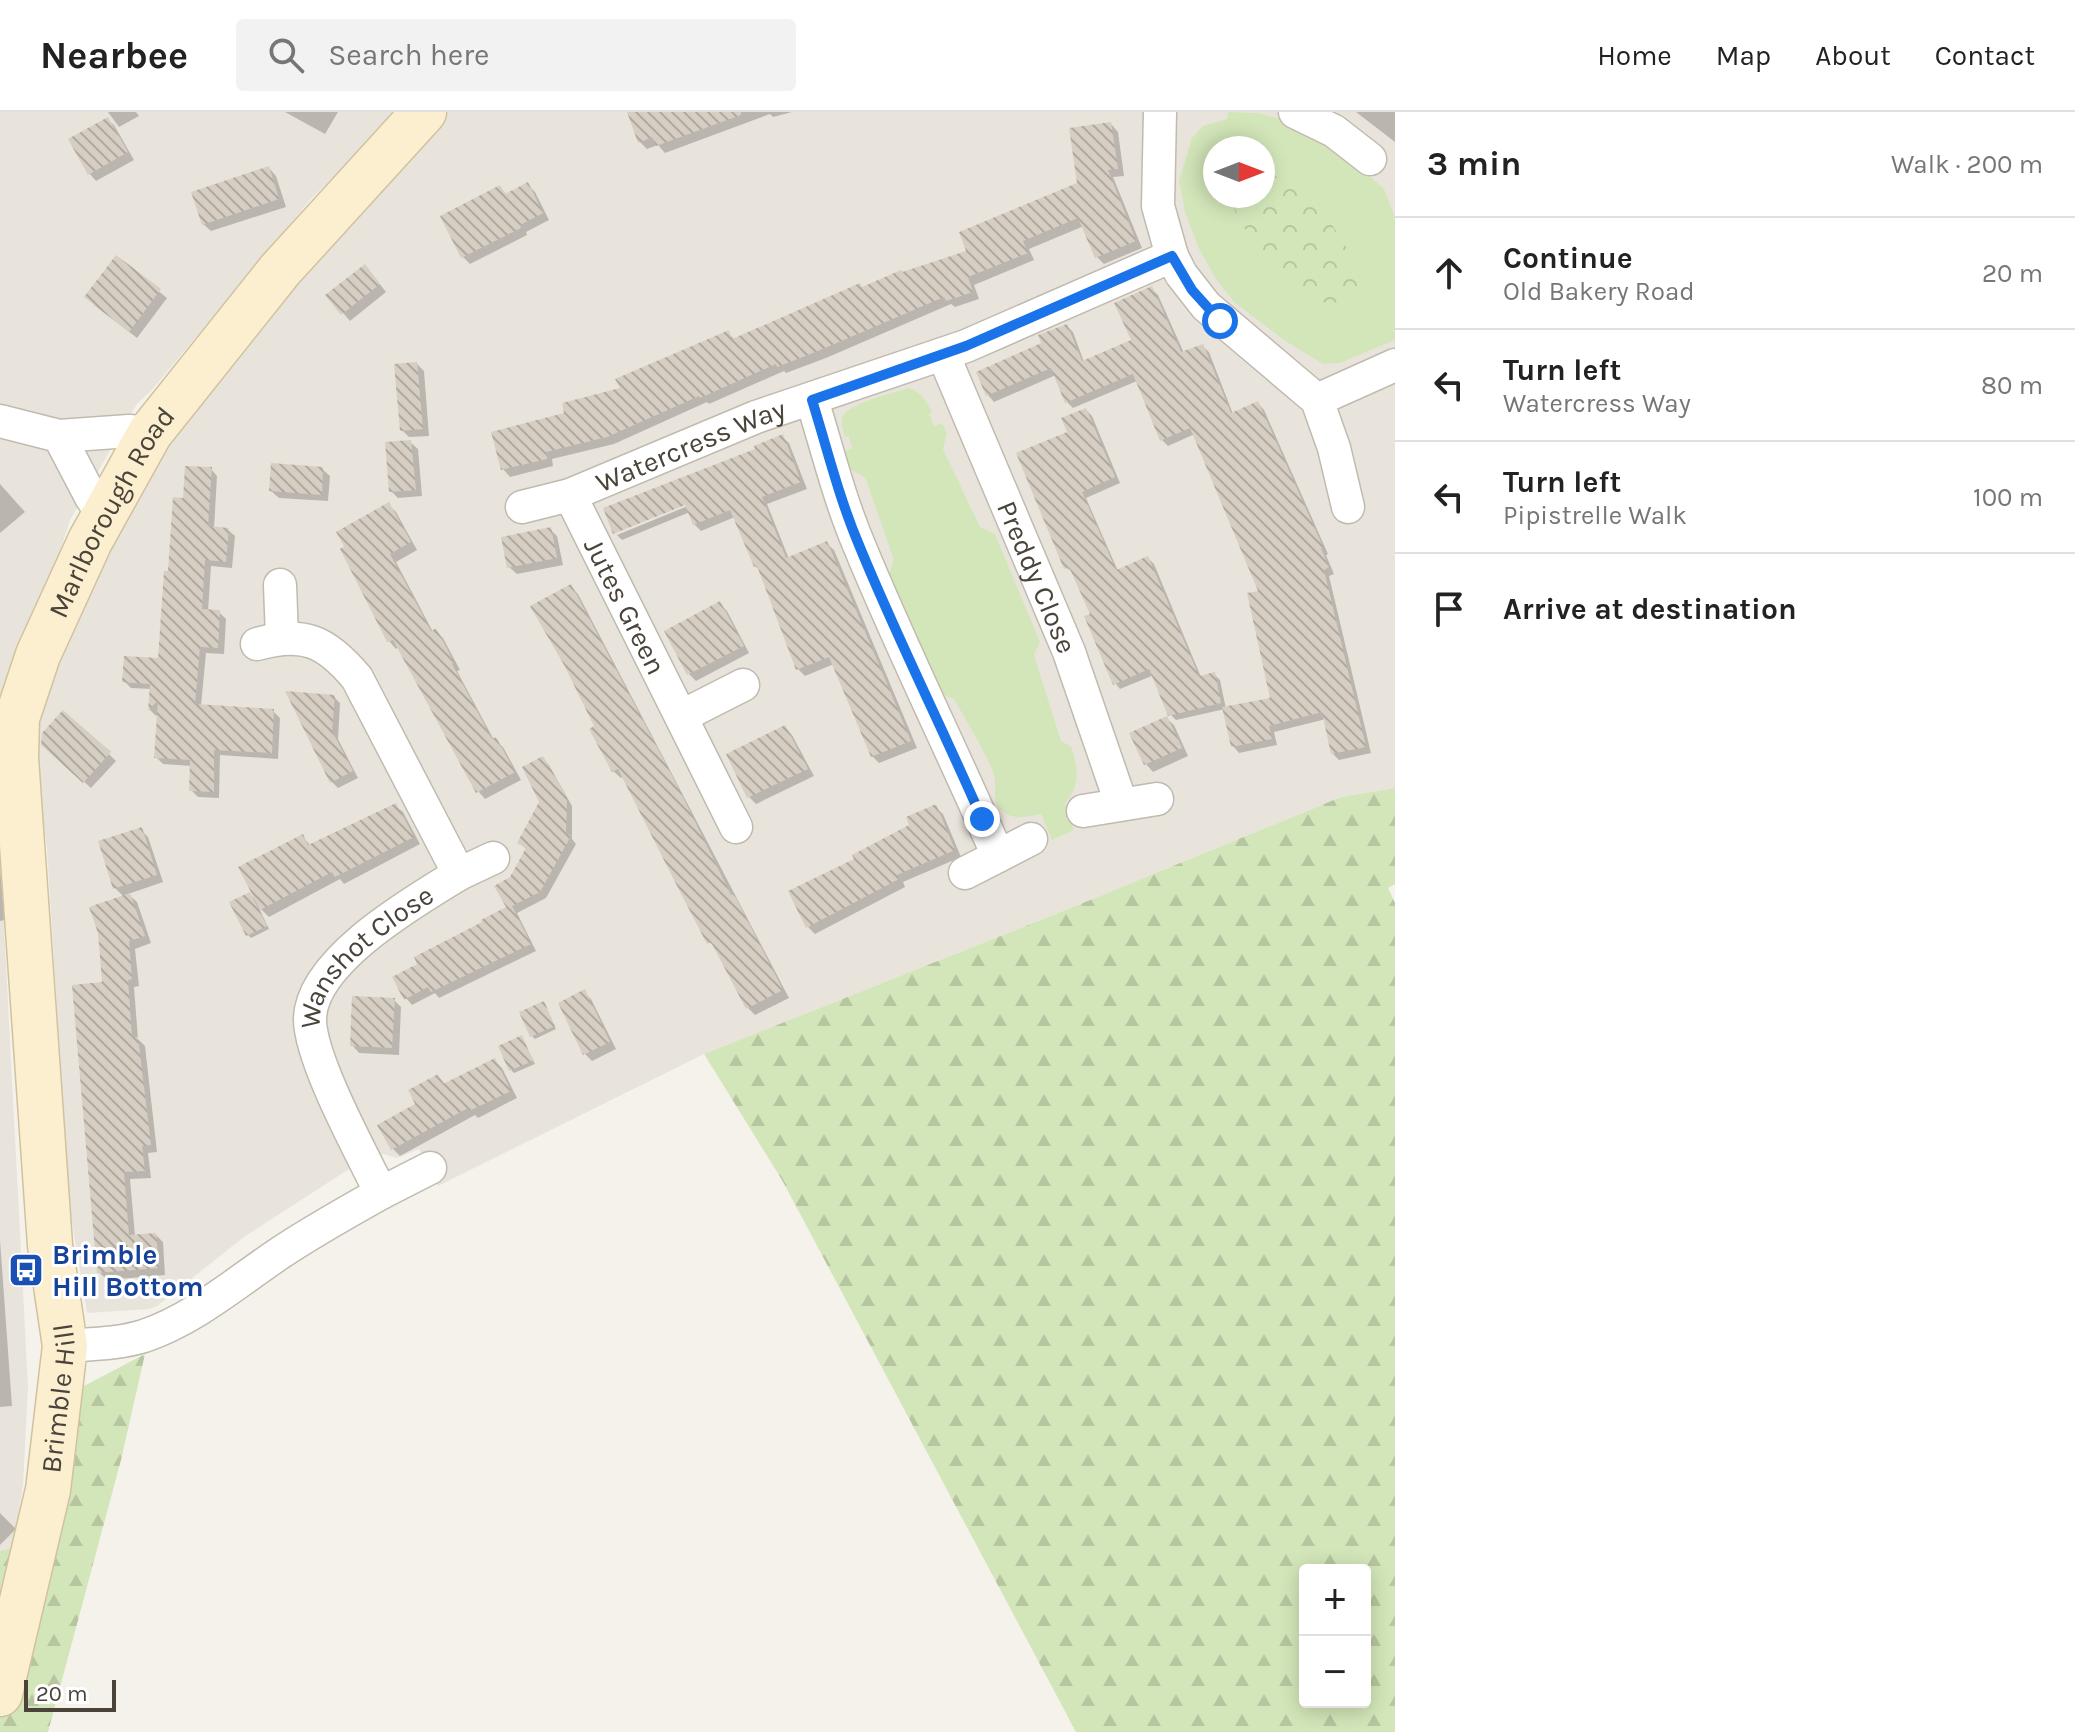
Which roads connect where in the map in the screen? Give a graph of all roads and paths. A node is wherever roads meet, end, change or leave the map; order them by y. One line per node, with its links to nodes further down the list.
1 (424, 112): 11 (main road, Marlborough Road)
2 (1160, 112): 5 (street)
3 (1295, 112): 4 (street)
4 (1370, 159)
5 (1172, 256): 6 (street, Watercress Way); 9 (street)
6 (943, 354): 8 (street, Watercress Way); 22 (street, Preddy Close)
7 (1395, 365): 9 (street)
8 (812, 400): 13 (street, Watercress Way); 26 (street)
9 (1317, 400): 15 (street)
10 (0, 421): 12 (street)
11 (150, 433): 12 (street); 16 (main road, Marlborough Road)
12 (59, 436): 16 (street)
13 (570, 495): 14 (street, Watercress Way); 19 (street, Jutes Green)
14 (522, 507)
15 (1348, 507)
16 (103, 515): 20 (main road, Marlborough Road)
17 (280, 585): 29 (street, Wanshot Close)
18 (743, 685): 19 (street)
19 (682, 716): 24 (street, Jutes Green)
20 (8, 719): 30 (main road, Marlborough Road)
21 (1157, 799): 22 (street)
22 (1121, 803): 23 (street)
23 (1083, 811)
24 (736, 827)
25 (1031, 839): 26 (street)
26 (998, 856): 28 (street)
27 (493, 858): 29 (street, Wanshot Close)
28 (965, 873)
29 (459, 874): 32 (street, Wanshot Close)
30 (35, 1002): 33 (main road, Brimble Hill)
31 (430, 1168): 32 (street)
32 (381, 1193): 33 (street)
33 (65, 1346): 34 (main road, Brimble Hill)
34 (0, 1694)

